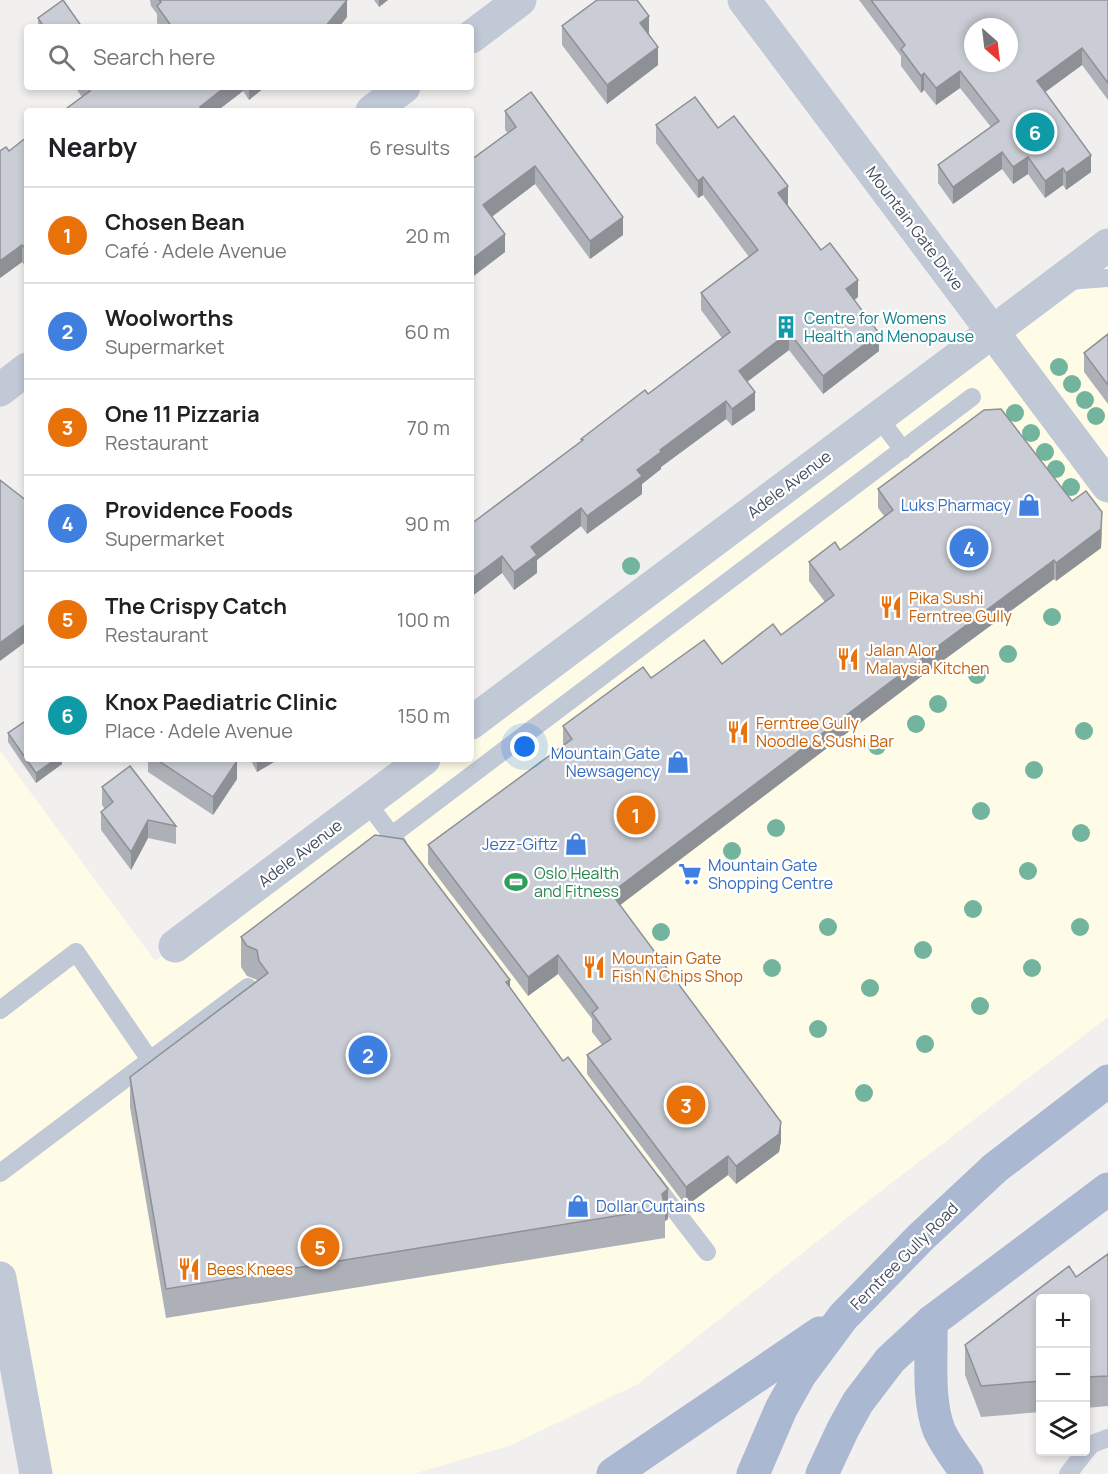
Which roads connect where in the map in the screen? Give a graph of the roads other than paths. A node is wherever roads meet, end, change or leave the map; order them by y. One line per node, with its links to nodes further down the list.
1 (520, 0): 3 (street)
2 (744, 0): 9 (street, Mountain Gate Drive)
3 (474, 35)
4 (400, 90): 5 (street)
5 (376, 108)
6 (1108, 245): 8 (street, Adele Avenue)
7 (1108, 278): 8 (lane)
8 (1060, 281): 9 (street, Adele Avenue)
9 (992, 332): 13 (street, Adele Avenue); 15 (street, Mountain Gate Drive)
10 (24, 371): 11 (street)
11 (0, 390)
12 (972, 397): 14 (lane)
13 (878, 417): 14 (lane); 16 (street, Adele Avenue)
14 (903, 450): 19 (lane)
15 (1108, 486)
16 (474, 721)
17 (420, 762): 18 (street, Adele Avenue)
18 (367, 802): 19 (lane); 21 (street, Adele Avenue)
19 (392, 835): 20 (lane)
20 (406, 854)
21 (175, 946)
22 (248, 987): 24 (lane)
23 (0, 1010): 24 (lane)
24 (150, 1060): 27 (lane)
25 (1108, 1081): 31 (main road, Ferntree Gully Road)
26 (643, 1168): 29 (lane)
27 (0, 1173)
28 (1108, 1189): 32 (main road)
29 (707, 1252)
30 (0, 1278): 36 (street)
31 (843, 1317): 37 (main road); 38 (main road, Ferntree Gully Road)
32 (931, 1322): 39 (main road); 40 (main road)
33 (1108, 1438): 34 (lane)
34 (1090, 1446)
35 (1081, 1456): 41 (lane)
36 (36, 1474)
37 (613, 1474)
38 (753, 1474)
39 (822, 1474)
40 (967, 1474)
41 (1068, 1474)

